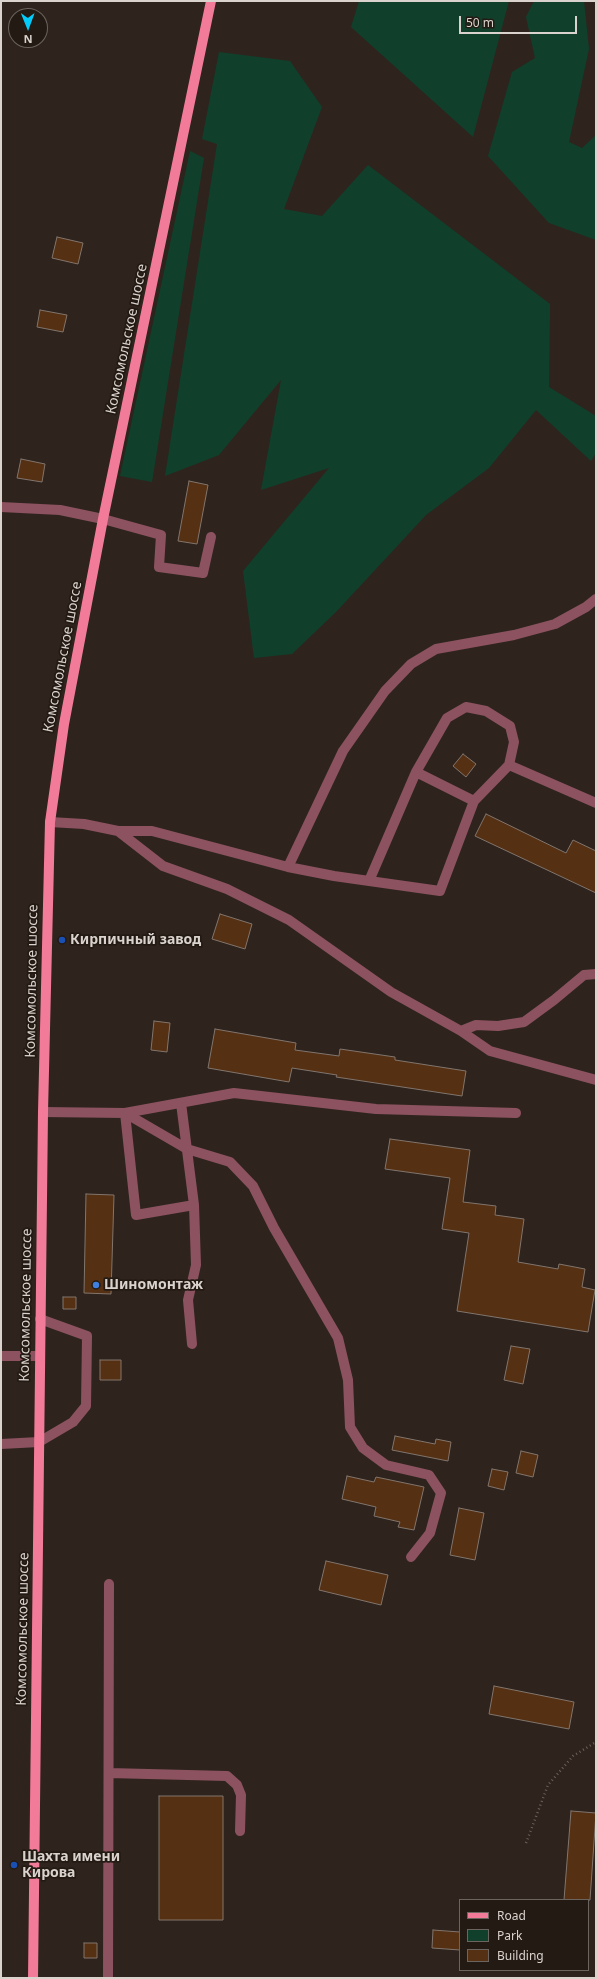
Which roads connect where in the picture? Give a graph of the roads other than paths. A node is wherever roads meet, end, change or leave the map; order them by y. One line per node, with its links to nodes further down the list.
1 (211, 1): 3 (main road, Комсомольское шоссе)
2 (1, 508): 3 (street)
3 (103, 519): 4 (street); 10 (main road, Комсомольское шоссе)
4 (211, 537)
5 (596, 599): 12 (street)
6 (509, 765): 7 (street); 8 (street); 9 (street)
7 (416, 772): 8 (street); 13 (street)
8 (474, 801): 13 (street)
9 (596, 803)
10 (50, 822): 11 (street); 18 (main road, Комсомольское шоссе)
11 (118, 832): 12 (street); 15 (street)
12 (288, 867): 13 (street)
13 (369, 881)
14 (596, 974): 15 (street)
15 (461, 1031): 16 (street)
16 (596, 1080)
17 (182, 1103): 19 (street); 20 (street); 21 (street)
18 (43, 1112): 19 (street); 23 (main road, Комсомольское шоссе)
19 (125, 1113): 21 (street); 22 (street)
20 (516, 1113)
21 (187, 1149): 22 (street); 29 (street)
22 (194, 1205): 24 (street)
23 (40, 1319): 26 (main road, Комсомольское шоссе); 27 (street)
24 (192, 1344)
25 (1, 1356): 26 (street)
26 (39, 1356): 27 (main road, Комсомольское шоссе)
27 (38, 1442): 28 (street); 33 (main road, Комсомольское шоссе)
28 (1, 1444)
29 (410, 1557)
30 (109, 1584): 31 (street)
31 (109, 1773): 32 (street); 34 (street)
32 (240, 1831)
33 (33, 1978)
34 (108, 1978)

